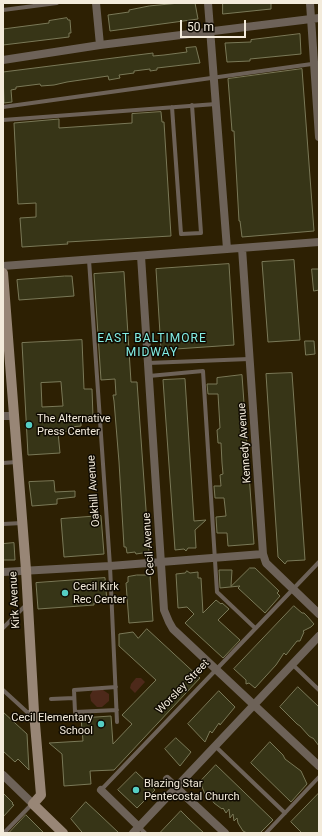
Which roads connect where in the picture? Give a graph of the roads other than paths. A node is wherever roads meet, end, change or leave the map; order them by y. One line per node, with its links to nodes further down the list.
1 (57, 3): 5 (lane)
2 (96, 3): 8 (street)
3 (208, 3): 7 (street)
4 (310, 3): 6 (street)
5 (3, 10)
6 (315, 18): 7 (street); 10 (street)
7 (210, 31): 8 (street); 11 (street)
8 (100, 45): 9 (street)
9 (3, 60)
10 (317, 63): 11 (lane); 17 (street)
11 (214, 78): 12 (street); 14 (lane)
12 (216, 104): 13 (lane); 20 (street)
13 (192, 105): 15 (lane); 15 (lane)
14 (3, 107)
15 (172, 107): 16 (lane)
16 (3, 120)
17 (319, 137)
18 (319, 242): 19 (street)
19 (242, 248): 20 (street); 25 (street, Kennedy Avenue)
20 (227, 249): 21 (street)
21 (141, 256): 22 (street); 26 (street, Cecil Avenue)
22 (89, 260): 23 (street); 39 (lane, Oakhill Avenue)
23 (3, 266)
24 (3, 273): 27 (street, Kirk Avenue)
25 (250, 359): 26 (lane); 35 (street, Kennedy Avenue)
26 (148, 363): 28 (street, Cecil Avenue)
27 (7, 374): 30 (street, Kirk Avenue)
28 (149, 376): 36 (lane); 37 (street, Cecil Avenue)
29 (3, 416): 30 (street)
30 (14, 416): 31 (street, Kirk Avenue)
31 (17, 462): 32 (lane); 33 (street, Kirk Avenue)
32 (3, 463)
33 (22, 523): 34 (lane); 40 (street, Kirk Avenue)
34 (3, 524)
35 (263, 554): 36 (street); 42 (street, Kennedy Avenue)
36 (215, 558): 37 (street); 46 (lane)
37 (161, 562): 39 (street); 49 (street, Cecil Avenue)
38 (319, 562): 42 (lane, Worsley Street)
39 (110, 566): 40 (street); 50 (lane, Oakhill Avenue)
40 (26, 570): 41 (street); 43 (street, Kirk Avenue)
41 (3, 572)
42 (293, 589): 44 (street, Kennedy Avenue); 46 (lane, Worsley Street)
43 (27, 604): 45 (lane); 57 (street, Kirk Avenue)
44 (319, 614)
45 (3, 628)
46 (255, 628): 49 (lane, Worsley Street)
47 (319, 636): 48 (street)
48 (292, 664): 52 (lane); 55 (street)
49 (216, 669): 55 (street, Cecil Avenue); 65 (lane, Worsley Street)
50 (116, 687): 53 (lane); 56 (lane, Oakhill Avenue)
51 (3, 690): 57 (lane)
52 (319, 690)
53 (74, 698): 54 (lane); 56 (lane)
54 (51, 699)
55 (254, 705): 59 (street); 60 (street, Cecil Avenue)
56 (116, 710): 58 (lane, Oakhill Avenue)
57 (34, 712): 66 (street, Kirk Avenue)
58 (117, 722)
59 (215, 746): 64 (street); 67 (lane)
60 (319, 766)
61 (3, 775): 66 (street)
62 (319, 777): 67 (lane)
63 (167, 779): 64 (street)
64 (176, 788): 68 (street); 72 (street)
65 (101, 790): 68 (street, Worsley Street)
66 (33, 804): 69 (lane); 70 (street)
67 (285, 813): 73 (lane)
68 (136, 830): 71 (lane)
69 (4, 833)
70 (62, 833)
71 (145, 833)
72 (224, 833)
73 (266, 833)

